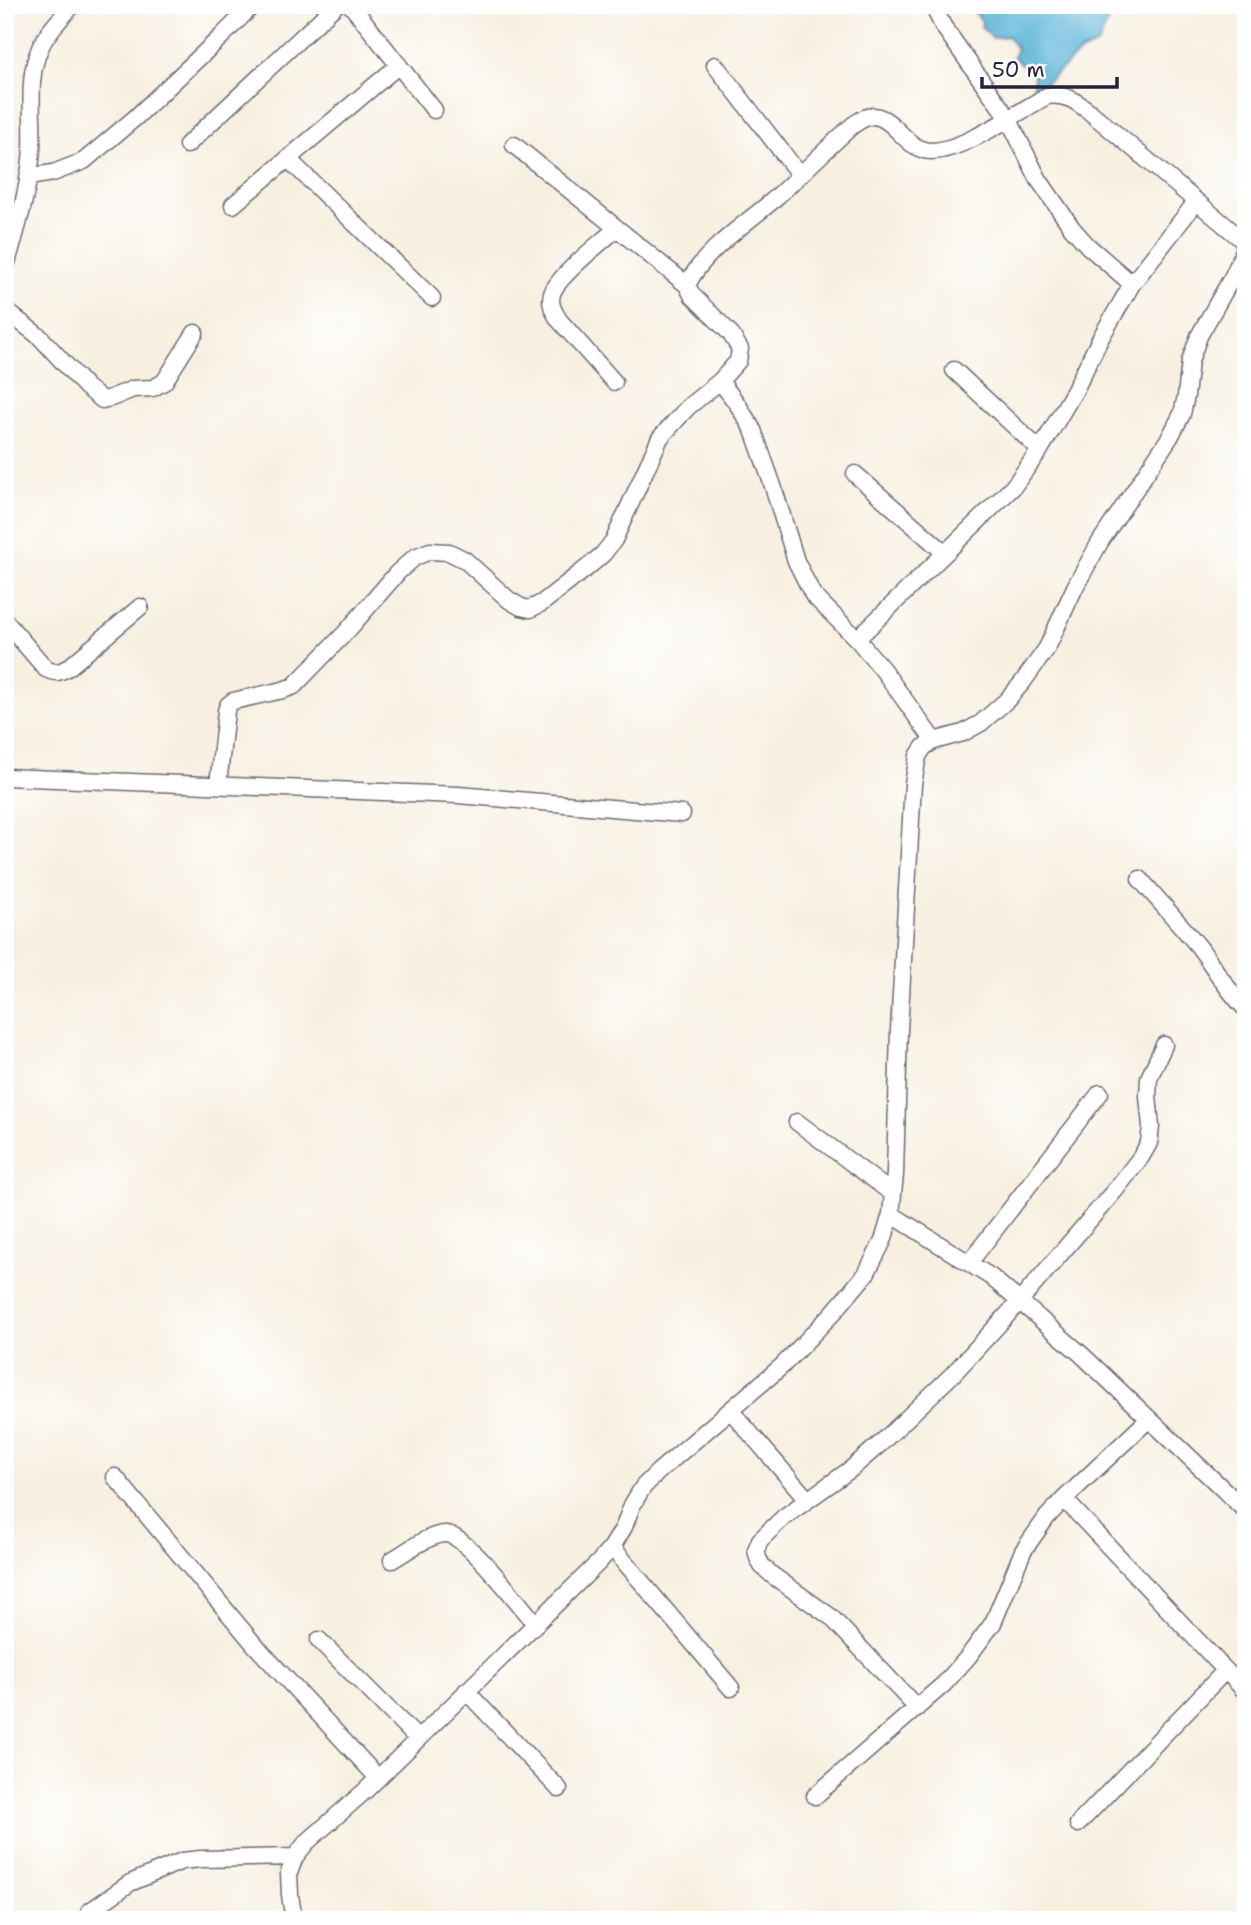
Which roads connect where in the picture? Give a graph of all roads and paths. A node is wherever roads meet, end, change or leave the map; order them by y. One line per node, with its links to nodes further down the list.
1 (73, 5): 14 (street)
2 (253, 5): 14 (street)
3 (336, 5): 10 (street)
4 (351, 5): 6 (street)
5 (935, 5): 9 (street)
6 (399, 65): 8 (street); 12 (street)
7 (715, 65): 13 (street)
8 (434, 110)
9 (1008, 118): 13 (street); 15 (street); 20 (street)
10 (187, 145)
11 (513, 145): 17 (street)
12 (288, 159): 16 (street); 22 (street)
13 (799, 174): 21 (street)
14 (29, 177): 19 (street)
15 (1196, 202): 18 (street); 20 (street)
16 (233, 205)
17 (617, 228): 21 (street); 27 (street)
18 (1246, 245): 34 (street)
19 (5, 269)
20 (1132, 284): 28 (street)
21 (687, 285): 26 (street)
22 (432, 298)
23 (5, 310): 24 (street)
24 (195, 333)
25 (954, 370): 28 (street)
26 (720, 381): 33 (street); 36 (street)
27 (614, 382)
28 (1040, 450): 30 (street)
29 (855, 474): 30 (street)
30 (945, 553): 33 (street)
31 (139, 607): 32 (street)
32 (5, 621)
33 (857, 639): 34 (street)
34 (934, 741): 43 (street)
35 (5, 777): 36 (street)
36 (218, 785): 37 (street)
37 (682, 814)
38 (1140, 879): 39 (street)
39 (1246, 1009)
40 (1164, 1045): 46 (street)
41 (1100, 1093): 45 (street)
42 (797, 1122): 43 (street)
43 (893, 1194): 44 (street)
44 (891, 1214): 45 (street); 47 (street)
45 (969, 1263): 46 (street)
46 (1020, 1301): 48 (street); 50 (street)
47 (731, 1411): 50 (street); 53 (street)
48 (1149, 1419): 51 (street); 52 (street)
49 (115, 1477): 63 (street)
50 (807, 1499): 61 (street)
51 (1064, 1499): 57 (street); 61 (street)
52 (1246, 1511)
53 (612, 1547): 55 (street); 58 (street)
54 (392, 1560): 55 (street)
55 (535, 1623): 59 (street)
56 (319, 1640): 62 (street)
57 (1225, 1671): 60 (street); 66 (street)
58 (731, 1688)
59 (467, 1690): 62 (street); 64 (street)
60 (1246, 1692)
61 (917, 1709): 65 (street)
62 (418, 1739): 63 (street)
63 (378, 1778): 67 (street)
64 (559, 1790)
65 (816, 1796)
66 (1079, 1824)
67 (295, 1857): 68 (street); 69 (street)
68 (90, 1911)
69 (294, 1920)

